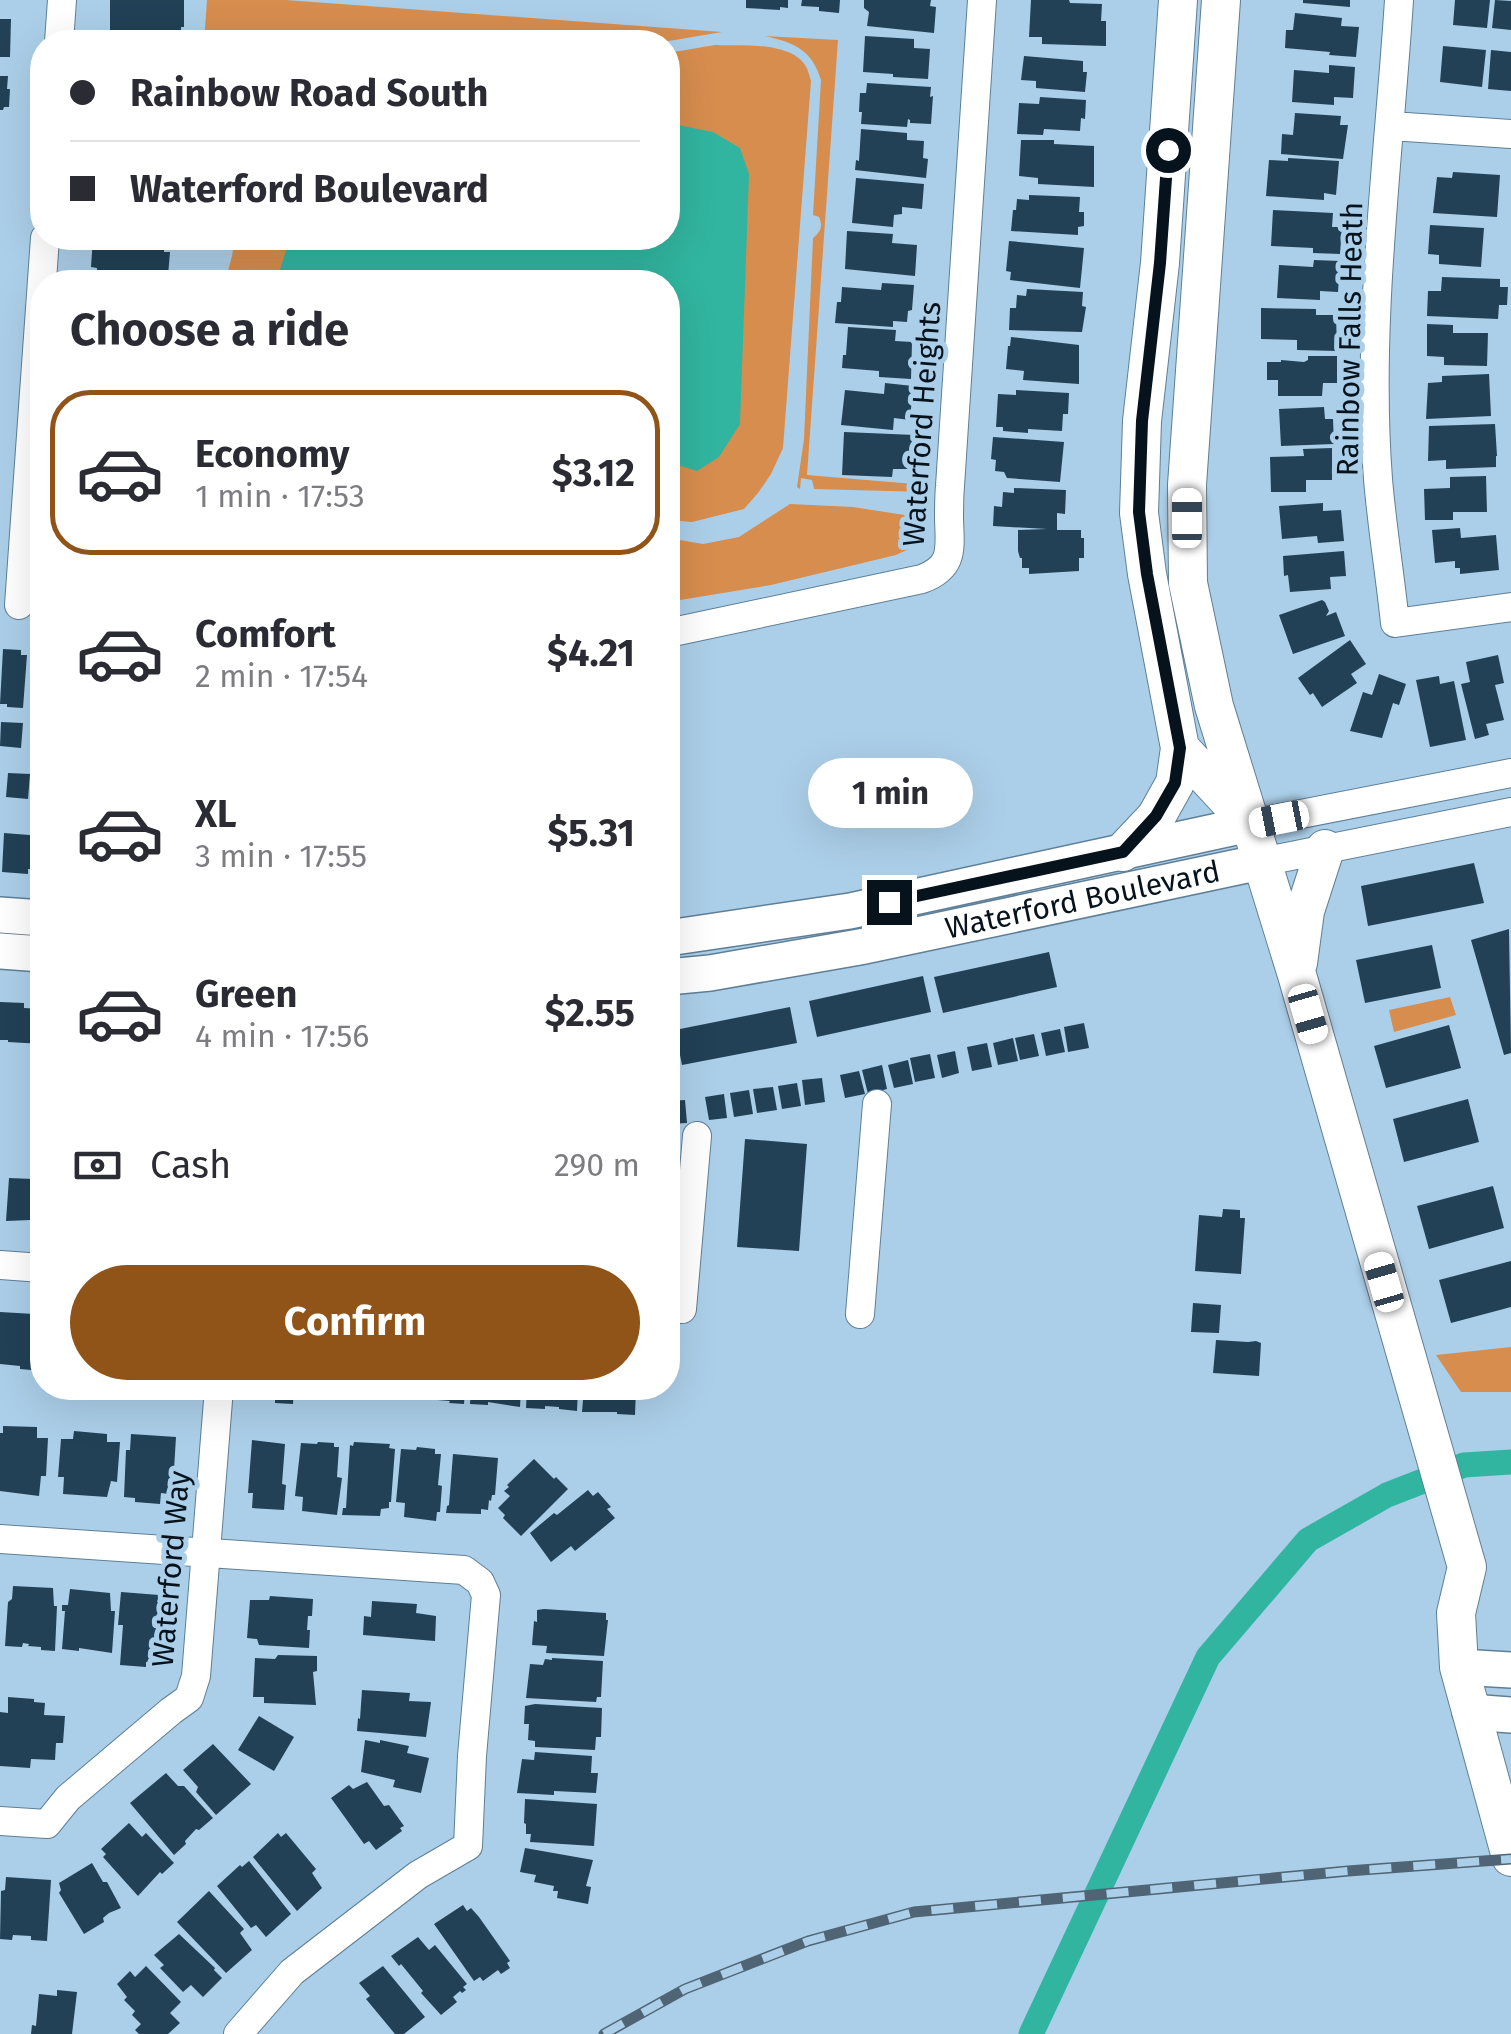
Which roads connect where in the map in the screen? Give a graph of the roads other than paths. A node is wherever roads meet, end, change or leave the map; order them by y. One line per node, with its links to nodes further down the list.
1 (62, 0): 6 (street)
2 (982, 0): 12 (street, Waterford Heights)
3 (1178, 0): 13 (main road)
4 (1221, 0): 16 (main road)
5 (1399, 0): 7 (street, Rainbow Falls Heath)
6 (60, 30)
7 (1390, 126): 8 (street); 11 (street, Rainbow Falls Heath)
8 (1511, 134)
9 (30, 474): 10 (street)
10 (21, 606)
11 (1511, 608)
12 (680, 630)
13 (1180, 748): 16 (main road); 18 (main road)
14 (1511, 772): 16 (street)
15 (1511, 812): 17 (street)
16 (1250, 824): 18 (street, Waterford Boulevard); 19 (main road)
17 (1325, 849): 19 (street); 26 (main road)
18 (1123, 852): 22 (street, Waterford Boulevard)
19 (1262, 862): 25 (street, Waterford Boulevard); 26 (main road)
20 (0, 915): 21 (street)
21 (30, 917)
22 (680, 936)
23 (0, 951): 24 (street)
24 (30, 953)
25 (680, 975)
26 (1296, 975): 36 (main road)
27 (878, 1104): 32 (street)
28 (696, 1136): 31 (street)
29 (0, 1265): 30 (street)
30 (30, 1267)
31 (680, 1268)
32 (860, 1314)
33 (217, 1400): 35 (street, Waterford Way)
34 (0, 1540): 35 (street)
35 (206, 1554): 40 (street, Waterford Way); 42 (street)
36 (1458, 1667): 37 (street); 38 (main road)
37 (1511, 1670)
38 (1470, 1712): 39 (street); 41 (main road)
39 (1511, 1715)
40 (0, 1822)
41 (1511, 1857)
42 (238, 2034)

